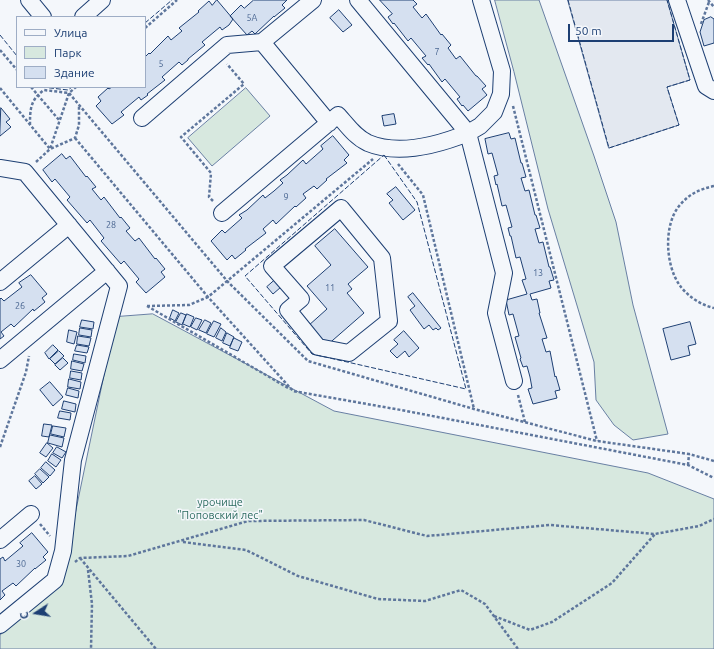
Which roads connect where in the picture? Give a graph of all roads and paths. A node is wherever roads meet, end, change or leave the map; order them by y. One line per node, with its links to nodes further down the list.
1 (29, 0): 10 (lane)
2 (102, 0): 11 (lane)
3 (177, 0): 12 (path)
4 (313, 0): 14 (lane)
5 (358, 0): 30 (lane)
6 (481, 0): 30 (lane)
7 (677, 0): 21 (lane)
8 (709, 1): 9 (path); 13 (path)
9 (714, 7)
10 (42, 16)
11 (83, 16)
12 (146, 27)
13 (699, 31)
14 (262, 42): 16 (lane); 28 (lane)
15 (0, 50): 17 (path)
16 (218, 53): 26 (lane); 36 (path)
17 (16, 69)
18 (0, 88): 29 (path)
19 (32, 88): 23 (path)
20 (75, 88): 22 (path)
21 (714, 91)
22 (69, 93): 23 (path); 27 (path)
23 (38, 94): 27 (path); 29 (path)
24 (511, 100): 48 (path)
25 (79, 105): 32 (path)
26 (142, 118)
27 (59, 120): 32 (path)
28 (329, 122): 31 (lane); 36 (lane)
29 (30, 125): 32 (path)
30 (468, 133): 31 (lane); 44 (lane)
31 (386, 148): 45 (path); 46 (path)
32 (50, 149): 34 (path)
33 (0, 168): 34 (lane)
34 (25, 172): 37 (lane)
35 (714, 186): 40 (path)
36 (222, 213)
37 (68, 225): 38 (lane); 39 (lane)
38 (107, 272): 41 (lane); 57 (lane)
39 (0, 282)
40 (714, 308)
41 (32, 334): 43 (lane); 49 (path)
42 (318, 347): 42 (lane)
43 (0, 360)
44 (514, 381): 47 (path)
45 (293, 391)
46 (474, 409)
47 (525, 422)
48 (597, 441)
49 (0, 447)
50 (689, 454): 51 (path)
51 (688, 465)
52 (31, 514): 55 (lane); 57 (path)
53 (714, 519): 54 (path)
54 (655, 534): 58 (path); 61 (path)
55 (0, 540)
56 (183, 542): 61 (path)
57 (63, 551): 60 (lane)
58 (80, 558): 59 (path); 60 (path)
59 (88, 568): 63 (path); 64 (path)
60 (56, 580): 62 (lane)
61 (494, 616): 65 (path)
62 (0, 625)
63 (91, 649)
64 (156, 649)
65 (518, 649)

